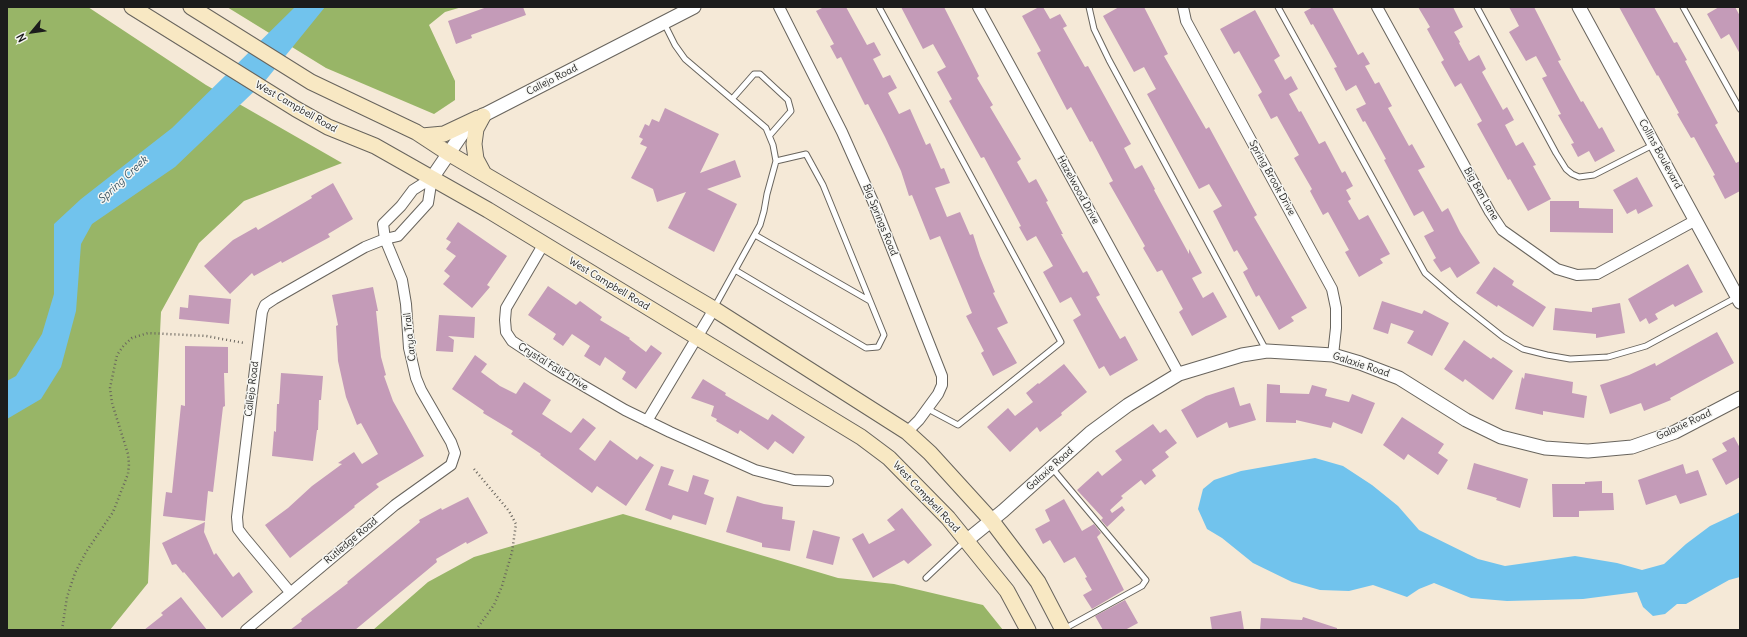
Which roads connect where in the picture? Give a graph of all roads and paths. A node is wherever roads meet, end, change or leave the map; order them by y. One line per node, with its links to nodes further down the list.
1 (132, 7): 24 (main road, West Campbell Road)
2 (191, 7): 19 (main road)
3 (694, 7): 14 (street, Callejo Road)
4 (778, 7): 39 (street, Big Springs Road)
5 (880, 7): 39 (lane)
6 (978, 7): 37 (street, Hazelwood Drive)
7 (1089, 7): 35 (lane)
8 (1183, 7): 36 (street, Spring Brook Drive)
9 (1278, 7): 30 (lane)
10 (1377, 7): 25 (street, Big Ben Lane)
11 (1477, 7): 20 (lane)
12 (1578, 7): 20 (street, Collins Boulevard)
13 (1683, 7): 16 (lane)
14 (664, 23): 15 (lane); 17 (street, Callejo Road)
15 (733, 98): 18 (lane); 18 (lane)
16 (1740, 109)
17 (481, 117): 19 (main road); 21 (street, Callejo Road); 23 (main road)
18 (770, 135): 22 (lane)
19 (422, 136): 21 (main road)
20 (1654, 144): 25 (street, Collins Boulevard)
21 (448, 153): 23 (main road); 24 (street, Callejo Road)
22 (776, 161): 26 (lane); 31 (lane)
23 (483, 172): 32 (main road)
24 (432, 178): 27 (street, Callejo Road); 27 (street, Callejo Road); 28 (main road, West Campbell Road)
25 (1696, 220): 30 (street, Collins Boulevard)
26 (754, 235): 29 (lane); 31 (lane)
27 (385, 239): 42 (street, Carya Trail); 49 (street, Callejo Road)
28 (543, 245): 33 (main road, West Campbell Road); 40 (street, Crystal Falls Drive)
29 (735, 270): 31 (lane); 32 (lane)
30 (1739, 298)
31 (870, 302)
32 (714, 309): 33 (street); 41 (main road)
33 (696, 337): 40 (street); 47 (main road, West Campbell Road)
34 (244, 343): 50 (path)
35 (1267, 351): 36 (street, Galaxie Road); 37 (street, Galaxie Road)
36 (1333, 355): 38 (street, Galaxie Road)
37 (1179, 374): 43 (street, Galaxie Road)
38 (1740, 398)
39 (928, 409): 41 (street, Big Springs Road)
40 (647, 420): 45 (street, Crystal Falls Drive)
41 (907, 432): 46 (main road)
42 (455, 453): 49 (street, Rutledge Road)
43 (1052, 468): 46 (street, Galaxie Road); 54 (lane)
44 (474, 469): 52 (path)
45 (828, 481)
46 (991, 520): 47 (street, Galaxie Road); 54 (main road)
47 (966, 541): 48 (lane); 53 (main road, West Campbell Road)
48 (926, 578)
49 (290, 592): 51 (street, Rutledge Road)
50 (62, 630)
51 (246, 630)
52 (476, 630)
53 (1028, 630)
54 (1063, 630)

